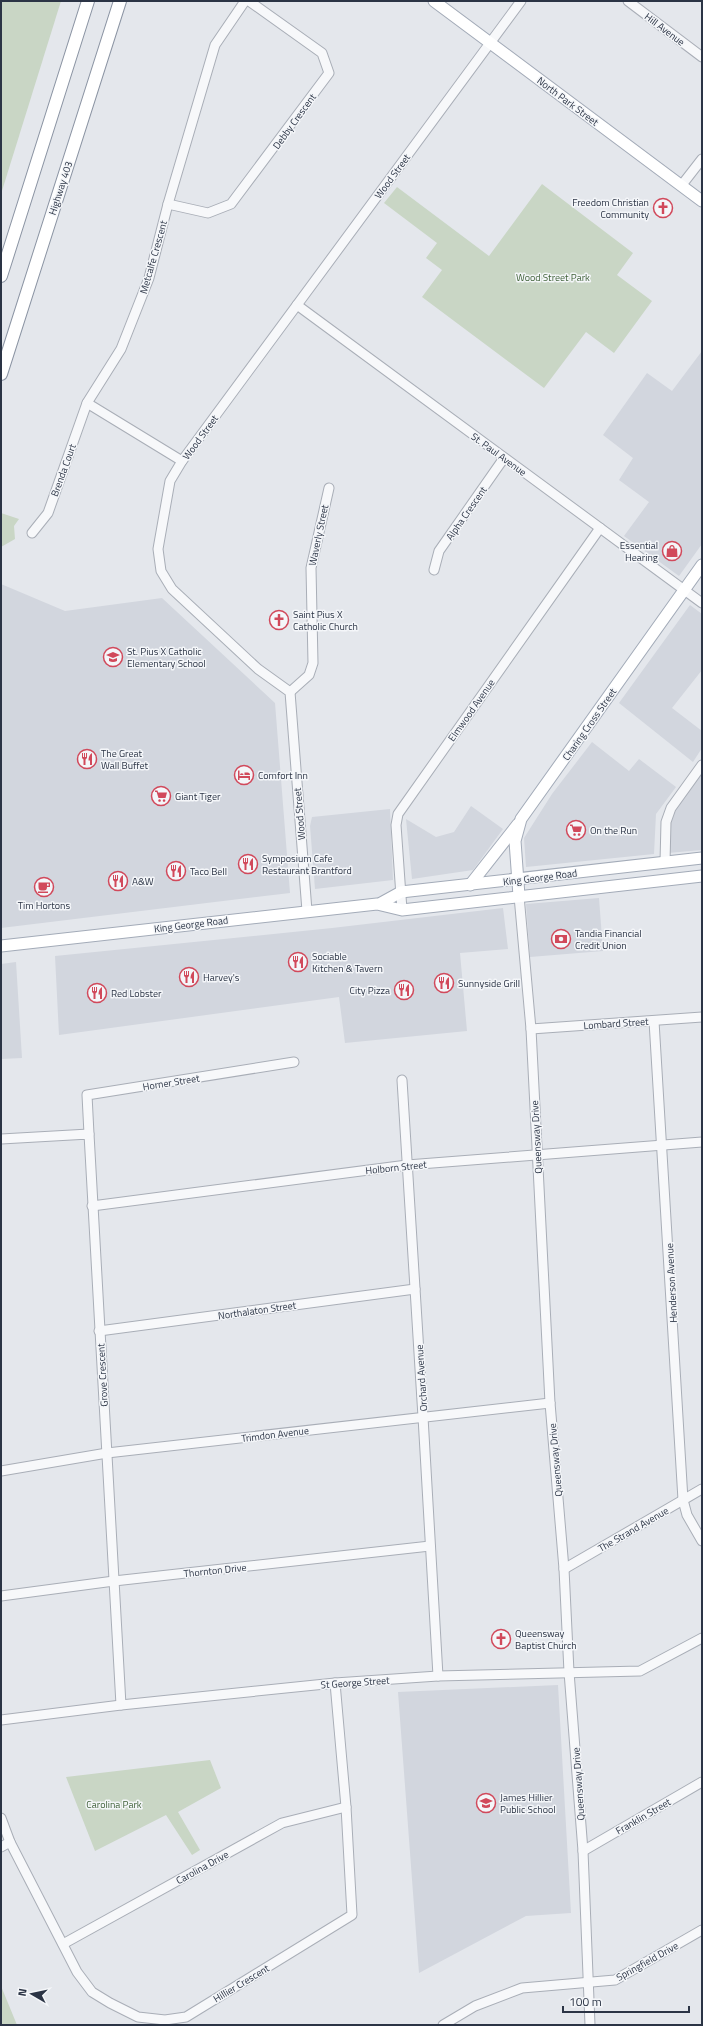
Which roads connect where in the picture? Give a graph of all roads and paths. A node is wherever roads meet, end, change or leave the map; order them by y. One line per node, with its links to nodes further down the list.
1 (88, 1): 14 (highway)
2 (120, 1): 16 (highway, Highway 403)
3 (245, 1): 13 (street, Metcalfe Crescent)
4 (249, 1): 13 (street, Debby Crescent)
5 (434, 1): 8 (main road, North Park Street)
6 (521, 1): 8 (street, Wood Street)
7 (628, 1): 9 (street, Hill Avenue)
8 (490, 43): 11 (main road, North Park Street); 15 (street, Wood Street)
9 (702, 57)
10 (702, 158): 11 (street)
11 (681, 186): 12 (main road, North Park Street)
12 (702, 201)
13 (168, 204): 17 (street, Metcalfe Crescent)
14 (1, 276)
15 (297, 305): 18 (street, St. Paul Avenue); 19 (street, Wood Street)
16 (1, 374)
17 (87, 404): 19 (street); 22 (street, Brenda Court)
18 (504, 458): 21 (street, St. Paul Avenue); 24 (street, Alpha Crescent)
19 (182, 461): 27 (street, Wood Street)
20 (329, 488): 27 (street, Waverly Street)
21 (600, 528): 25 (street, St. Paul Avenue); 35 (street, Elmwood Avenue)
22 (32, 533)
23 (702, 565): 25 (main road, Charing Cross Street)
24 (434, 570)
25 (684, 590): 26 (street, St. Paul Avenue); 29 (main road, Charing Cross Street)
26 (702, 603)
27 (290, 692): 39 (street, Wood Street)
28 (702, 765): 31 (street)
29 (521, 819): 33 (main road, Charing Cross Street); 34 (main road)
30 (702, 858): 31 (main road, King George Road)
31 (664, 862): 33 (main road, King George Road)
32 (702, 876): 36 (main road, King George Road)
33 (518, 880): 34 (main road, King George Road); 36 (main road, Charing Cross Street)
34 (470, 885): 35 (main road, King George Road)
35 (401, 892): 37 (main road, King George Road); 38 (street, Elmwood Avenue)
36 (519, 896): 38 (main road, King George Road); 43 (street, Queensway Drive)
37 (381, 903): 38 (main road, King George Road); 39 (main road, King George Road)
38 (402, 910)
39 (307, 911): 40 (main road, King George Road)
40 (1, 946)
41 (702, 1017): 42 (street, Lombard Street)
42 (654, 1021): 43 (street, Lombard Street); 49 (street, Henderson Avenue)
43 (531, 1029): 50 (street, Queensway Drive)
44 (294, 1062): 46 (street, Horner Street)
45 (402, 1080): 51 (street, Orchard Avenue)
46 (89, 1134): 47 (street); 52 (street, Grove Crescent)
47 (1, 1139)
48 (702, 1142): 49 (street, Holborn Street)
49 (663, 1144): 50 (street, Holborn Street); 60 (street, Henderson Avenue)
50 (536, 1155): 51 (street, Holborn Street); 55 (street, Queensway Drive)
51 (407, 1165): 52 (street, Holborn Street); 53 (street, Orchard Avenue)
52 (92, 1206): 54 (street, Grove Crescent)
53 (415, 1289): 54 (street, Northalaton Street); 56 (street, Orchard Avenue)
54 (99, 1331): 57 (street, Grove Crescent)
55 (550, 1403): 56 (street, Trimdon Avenue); 63 (street, Queensway Drive)
56 (424, 1417): 57 (street, Trimdon Avenue); 62 (street, Orchard Avenue)
57 (107, 1453): 58 (street, Trimdon Avenue); 64 (street, Grove Crescent)
58 (1, 1471)
59 (702, 1489): 60 (street, The Strand Avenue)
60 (683, 1500): 61 (street, Henderson Avenue); 63 (street, The Strand Avenue)
61 (702, 1541)
62 (430, 1546): 64 (street, Thornton Drive); 68 (street, Orchard Avenue)
63 (564, 1569): 67 (street, Queensway Drive)
64 (114, 1581): 65 (street, Thornton Drive); 70 (street, Grove Crescent)
65 (1, 1596)
66 (702, 1638): 67 (street, St George Street)
67 (569, 1672): 68 (street, St George Street); 77 (street, Queensway Drive)
68 (438, 1676): 69 (street, St George Street)
69 (335, 1683): 70 (street, St George Street); 73 (street, Hillier Crescent)
70 (121, 1705): 71 (street, St George Street)
71 (1, 1720)
72 (702, 1782): 77 (street, Franklin Street)
73 (346, 1807): 79 (street, Carolina Drive); 81 (street, Hillier Crescent)
74 (1, 1818): 75 (street, Hillier Crescent)
75 (10, 1842): 76 (street); 79 (street, Hillier Crescent)
76 (1, 1847)
77 (583, 1851): 80 (street, Queensway Drive)
78 (702, 1930): 80 (street, Springfield Drive)
79 (63, 1944): 81 (street, Hillier Crescent)
80 (589, 1982): 82 (street, Springfield Drive); 83 (street, Queensway Drive)
81 (188, 2021)
82 (443, 2025)
83 (590, 2025)

